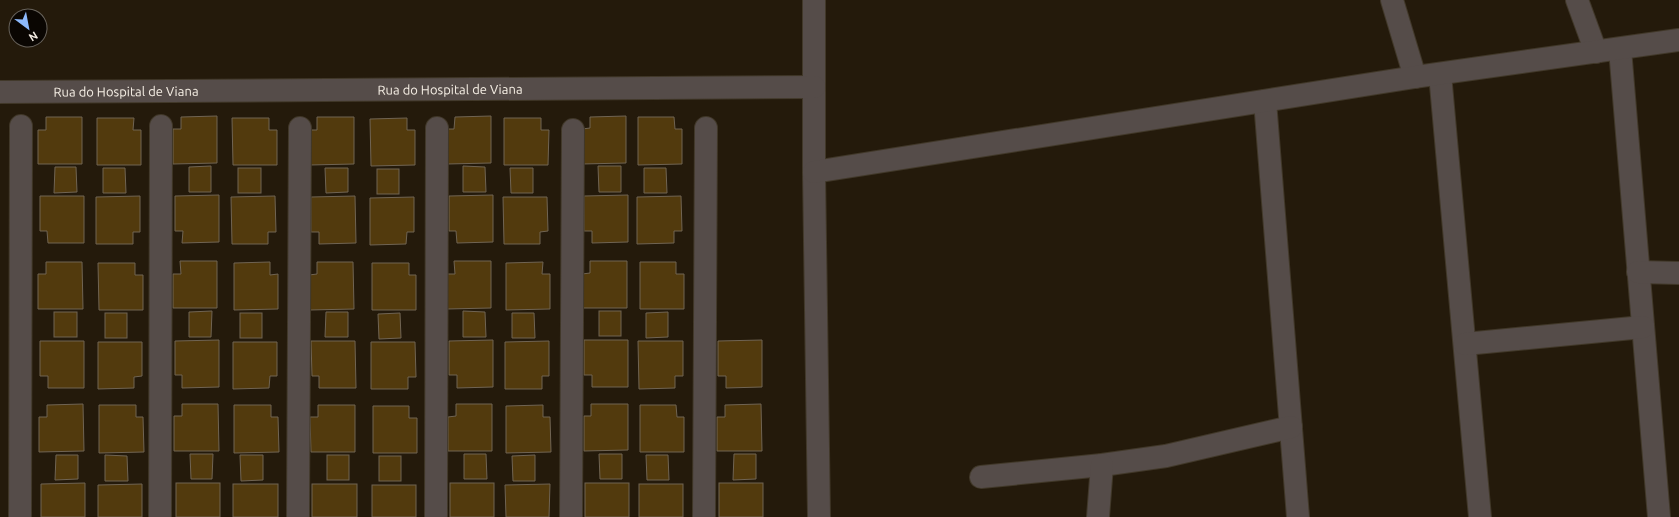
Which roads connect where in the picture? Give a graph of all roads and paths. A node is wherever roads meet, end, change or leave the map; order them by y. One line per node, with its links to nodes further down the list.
1 (814, 0): 9 (street)
2 (1392, 0): 8 (street)
3 (1578, 0): 6 (street)
4 (1679, 40): 5 (street)
5 (1620, 49): 6 (street); 19 (street)
6 (1596, 52): 7 (street)
7 (1440, 74): 8 (street); 22 (street)
8 (1415, 77): 11 (street)
9 (814, 87): 10 (street, Rua do Hospital de Viana); 18 (street)
10 (0, 92)
11 (1265, 101): 18 (street); 23 (street)
12 (21, 126): 26 (street)
13 (161, 126): 27 (street)
14 (300, 128): 28 (street)
15 (437, 128): 29 (street)
16 (706, 128): 31 (street)
17 (573, 130): 30 (street)
18 (814, 172): 32 (street)
19 (1638, 272): 20 (street); 21 (street)
20 (1679, 274)
21 (1643, 327): 22 (street); 36 (street)
22 (1465, 344): 35 (street)
23 (1291, 427): 24 (street); 34 (street)
24 (1102, 464): 25 (street); 33 (street)
25 (981, 477)
26 (20, 517)
27 (160, 517)
28 (298, 517)
29 (436, 517)
30 (572, 517)
31 (704, 517)
32 (819, 517)
33 (1098, 517)
34 (1298, 517)
35 (1480, 517)
36 (1659, 517)

